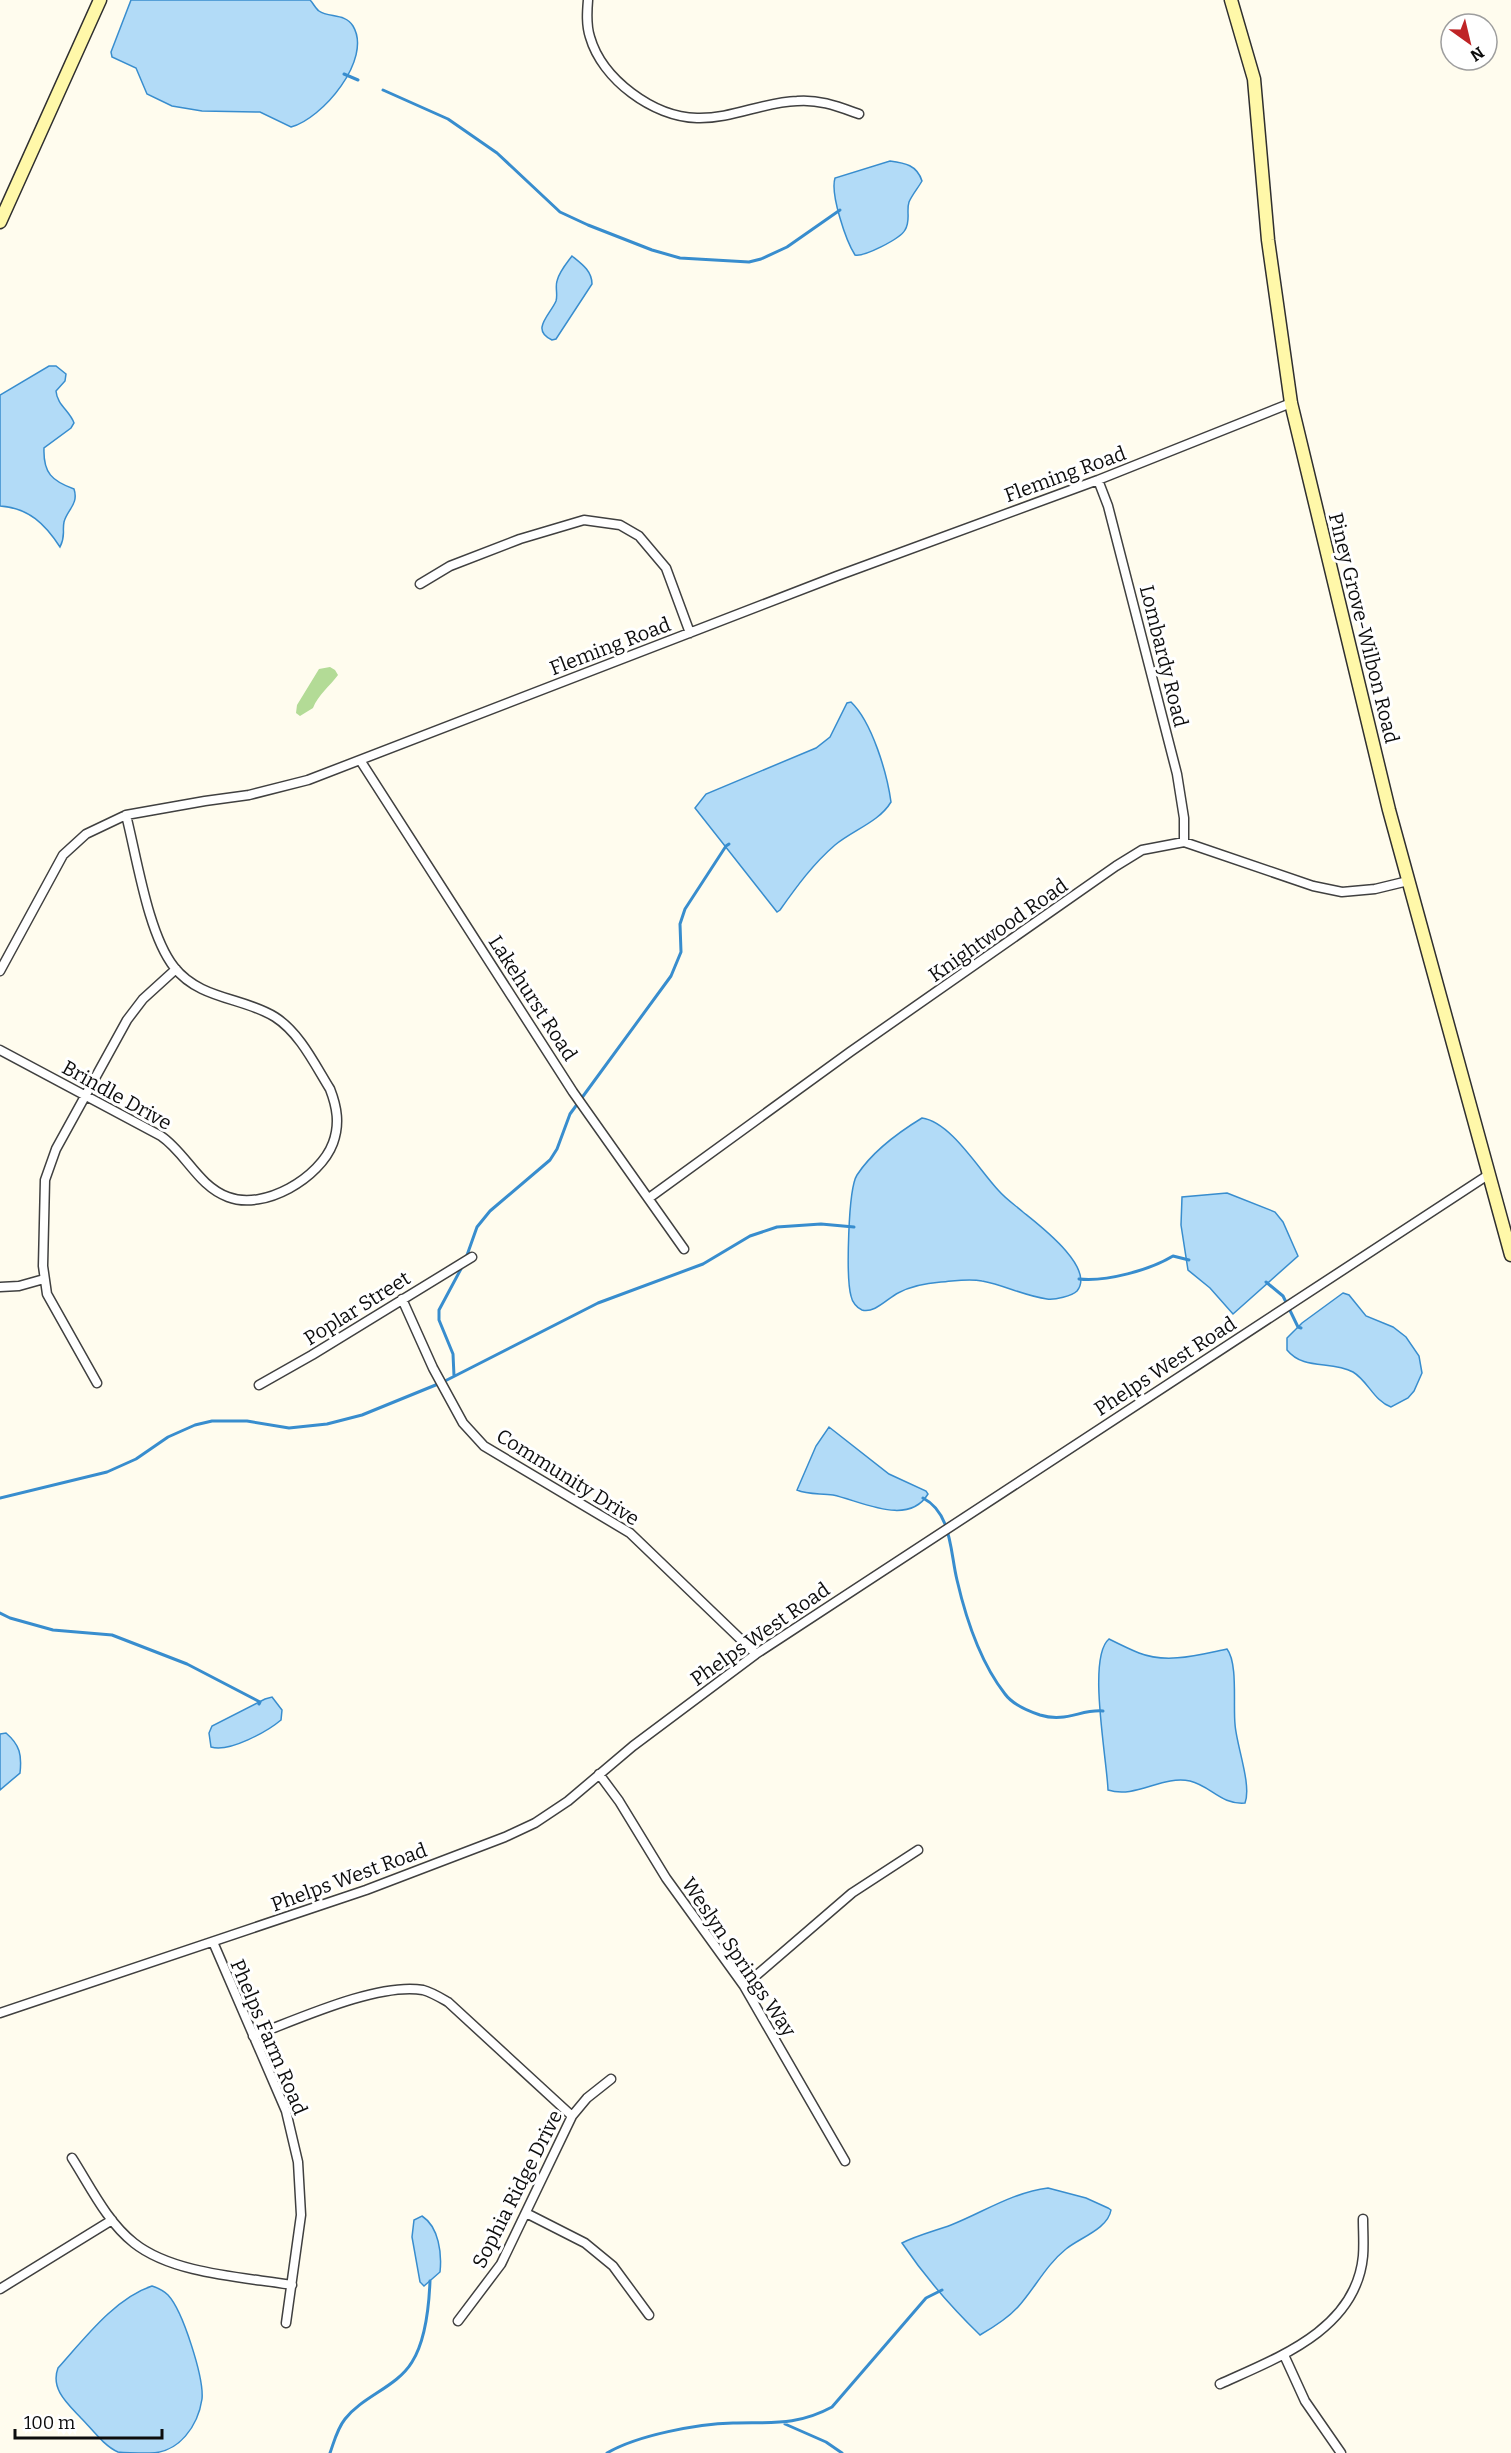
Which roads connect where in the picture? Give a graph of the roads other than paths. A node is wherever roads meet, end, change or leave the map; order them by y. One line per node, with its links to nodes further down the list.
1 (100, 0): 5 (street)
2 (588, 0): 4 (street)
3 (1231, 0): 6 (street, Piney Grove-Wilbon Road)
4 (859, 114)
5 (0, 222)
6 (1291, 403): 7 (street, Fleming Road); 13 (street, Piney Grove-Wilbon Road)
7 (1098, 480): 9 (street, Fleming Road); 12 (street, Lombardy Road)
8 (420, 584): 9 (street)
9 (690, 633): 10 (street, Fleming Road)
10 (360, 760): 11 (street, Fleming Road); 19 (street, Lakehurst Road)
11 (126, 815): 14 (street, Brindle Drive); 15 (street, Fleming Road)
12 (1184, 842): 13 (street, Knightwood Road); 19 (street, Knightwood Road)
13 (1408, 881): 18 (street, Piney Grove-Wilbon Road)
14 (176, 969): 17 (street); 17 (street, Brindle Drive)
15 (0, 971)
16 (0, 1050): 17 (street, Brindle Drive)
17 (85, 1096): 23 (street)
18 (1488, 1175): 21 (street, Piney Grove-Wilbon Road); 28 (street, Phelps West Road)
19 (649, 1198): 20 (street, Lakehurst Road)
20 (684, 1248)
21 (1511, 1255)
22 (472, 1257): 25 (street, Poplar Street)
23 (44, 1279): 24 (street); 26 (street)
24 (0, 1287)
25 (402, 1299): 27 (street, Poplar Street); 28 (street, Community Drive)
26 (97, 1383)
27 (259, 1385)
28 (756, 1654): 29 (street, Phelps West Road)
29 (599, 1774): 31 (street, Phelps West Road); 32 (street, Weslyn Springs Way)
30 (918, 1850): 32 (street)
31 (213, 1942): 33 (street, Phelps West Road); 34 (street, Phelps Farm Road)
32 (744, 1986): 38 (street, Weslyn Springs Way)
33 (0, 2013)
34 (253, 2036): 36 (street); 42 (street, Phelps Farm Road)
35 (610, 2079): 36 (street, Sophia Ridge Drive)
36 (572, 2116): 39 (street, Sophia Ridge Drive)
37 (72, 2158): 41 (street)
38 (845, 2161)
39 (526, 2213): 44 (street); 45 (street, Sophia Ridge Drive)
40 (1363, 2219): 47 (street)
41 (112, 2220): 42 (street); 43 (street)
42 (292, 2285): 46 (street, Phelps Farm Road)
43 (0, 2289)
44 (648, 2315)
45 (459, 2321)
46 (286, 2323)
47 (1284, 2355): 48 (street); 49 (street)
48 (1220, 2384)
49 (1341, 2453)

